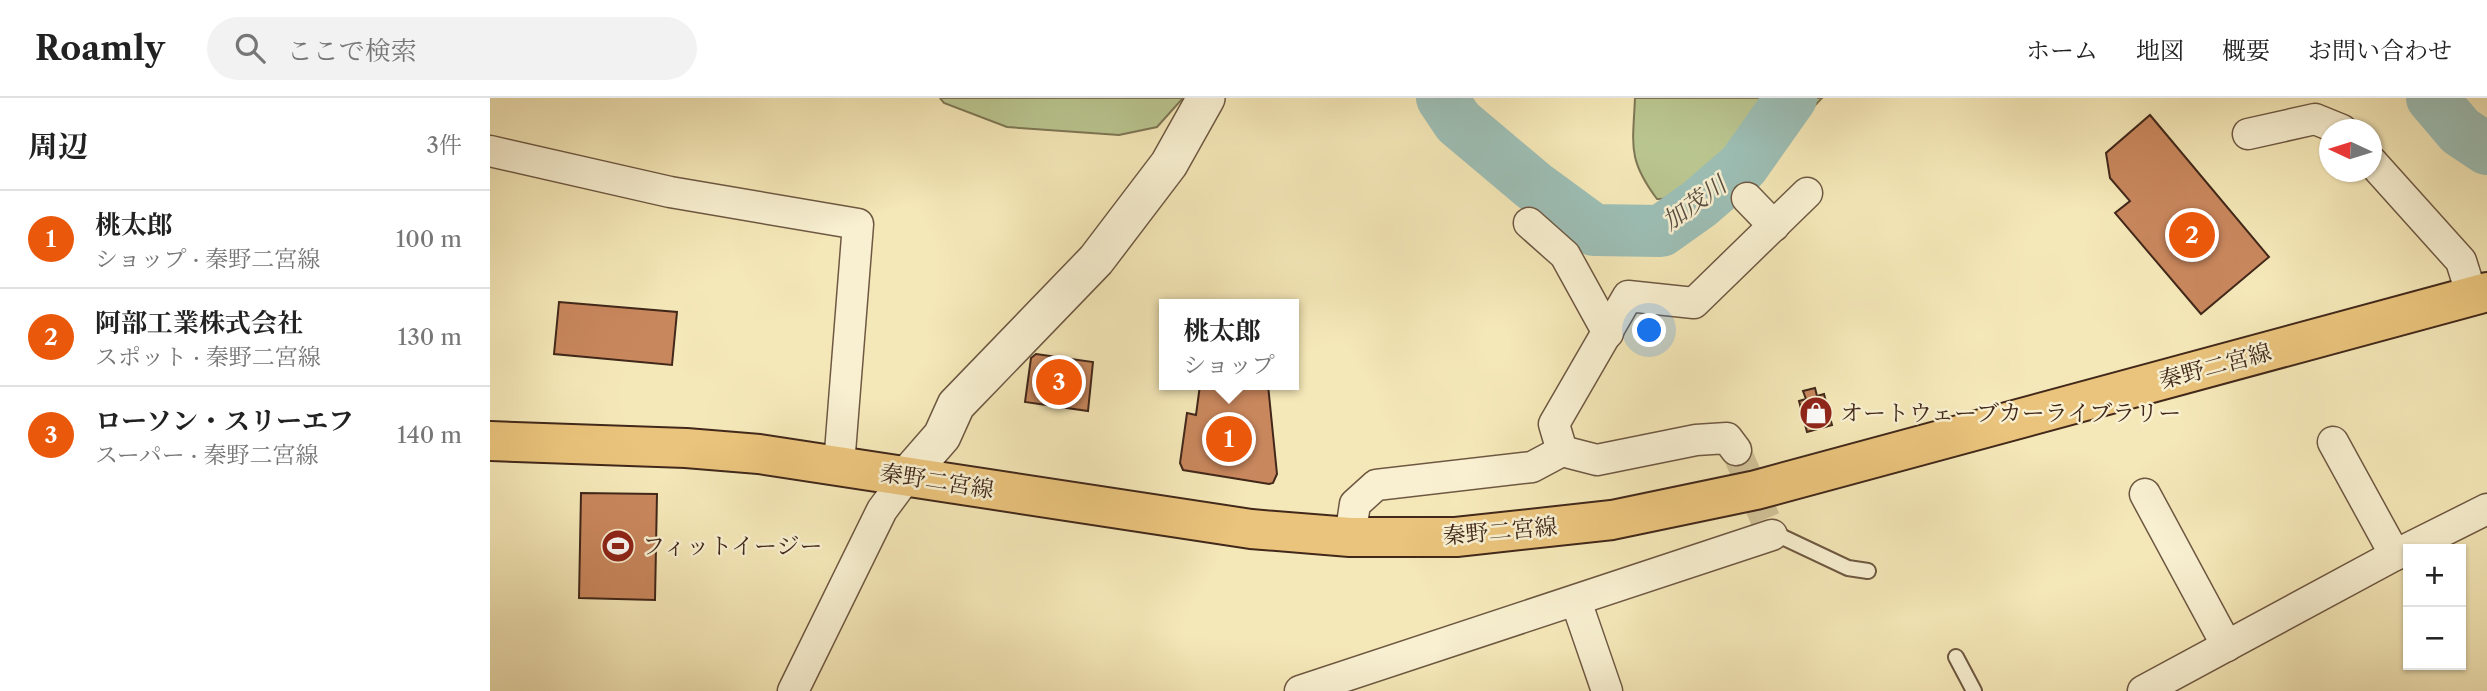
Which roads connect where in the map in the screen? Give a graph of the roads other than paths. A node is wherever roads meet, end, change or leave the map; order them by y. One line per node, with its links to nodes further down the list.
1 (1206, 98): 17 (street)
2 (2319, 121): 3 (street)
3 (2248, 134)
4 (490, 151): 16 (street)
5 (2382, 174): 10 (street)
6 (1807, 193): 9 (street)
7 (1747, 198): 9 (street)
8 (1529, 223): 11 (street)
9 (1773, 226): 11 (street)
10 (2479, 294): 21 (main road, 秦野二宮線)
11 (1608, 333): 15 (street)
12 (490, 441): 16 (main road, 秦野二宮線)
13 (2333, 442): 22 (street)
14 (1735, 450): 15 (street)
15 (1562, 451): 21 (street)
16 (839, 465): 17 (main road, 秦野二宮線)
17 (908, 475): 21 (main road, 秦野二宮線); 27 (street)
18 (2145, 494): 25 (street)
19 (2487, 509): 22 (street)
20 (1772, 535): 23 (lane); 24 (street)
21 (1350, 537)
22 (2395, 555): 25 (street)
23 (1868, 571)
24 (1576, 601): 28 (street); 29 (street)
25 (2227, 646): 31 (street)
26 (1956, 657): 30 (lane)
27 (793, 691)
28 (1300, 691)
29 (1607, 691)
30 (1974, 691)
31 (2143, 691)

